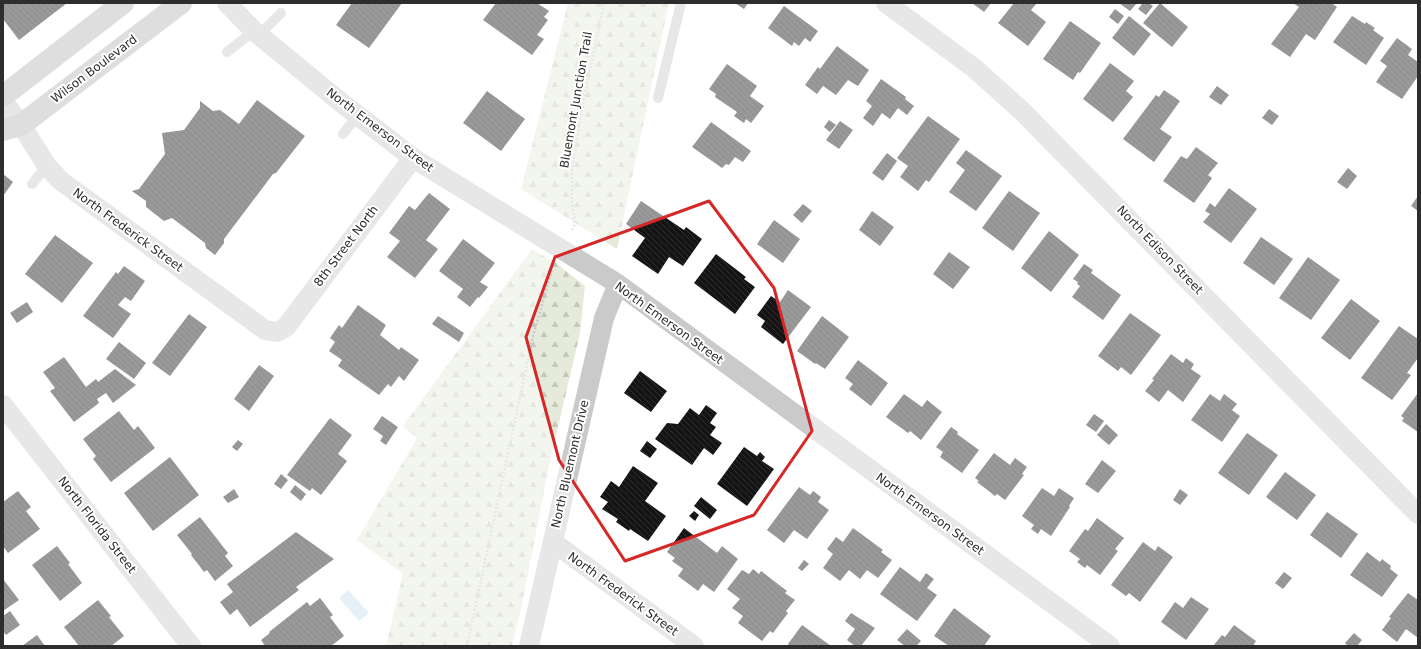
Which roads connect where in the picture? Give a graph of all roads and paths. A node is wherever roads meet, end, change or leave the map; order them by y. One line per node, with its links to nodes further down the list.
1 (123, 3): 10 (main road)
2 (181, 3): 14 (main road, Wilson Boulevard)
3 (228, 3): 8 (street, North Emerson Street)
4 (604, 3): 19 (path, Bluemont Junction Trail)
5 (681, 3): 11 (lane)
6 (886, 3): 24 (street, North Edison Street)
7 (281, 13): 8 (lane)
8 (256, 33): 9 (lane); 13 (street, North Emerson Street)
9 (227, 52)
10 (3, 96)
11 (658, 98)
12 (3, 101): 14 (street, North Frederick Street)
13 (358, 115): 15 (lane); 16 (street, North Emerson Street)
14 (12, 127): 17 (street, North Frederick Street)
15 (343, 134)
16 (413, 158): 21 (street, North Emerson Street); 22 (street, 8th Street North)
17 (47, 166): 18 (lane); 22 (street, North Frederick Street)
18 (32, 184)
19 (576, 224)
20 (554, 267): 27 (path)
21 (618, 284): 25 (street, North Bluemont Drive); 30 (street, North Emerson Street)
22 (277, 332)
23 (3, 405): 26 (street, North Florida Street)
24 (1418, 514)
25 (553, 542): 28 (street, North Bluemont Drive); 29 (street, North Frederick Street)
26 (191, 646)
27 (467, 646)
28 (529, 646)
29 (694, 646)
30 (1110, 646)

